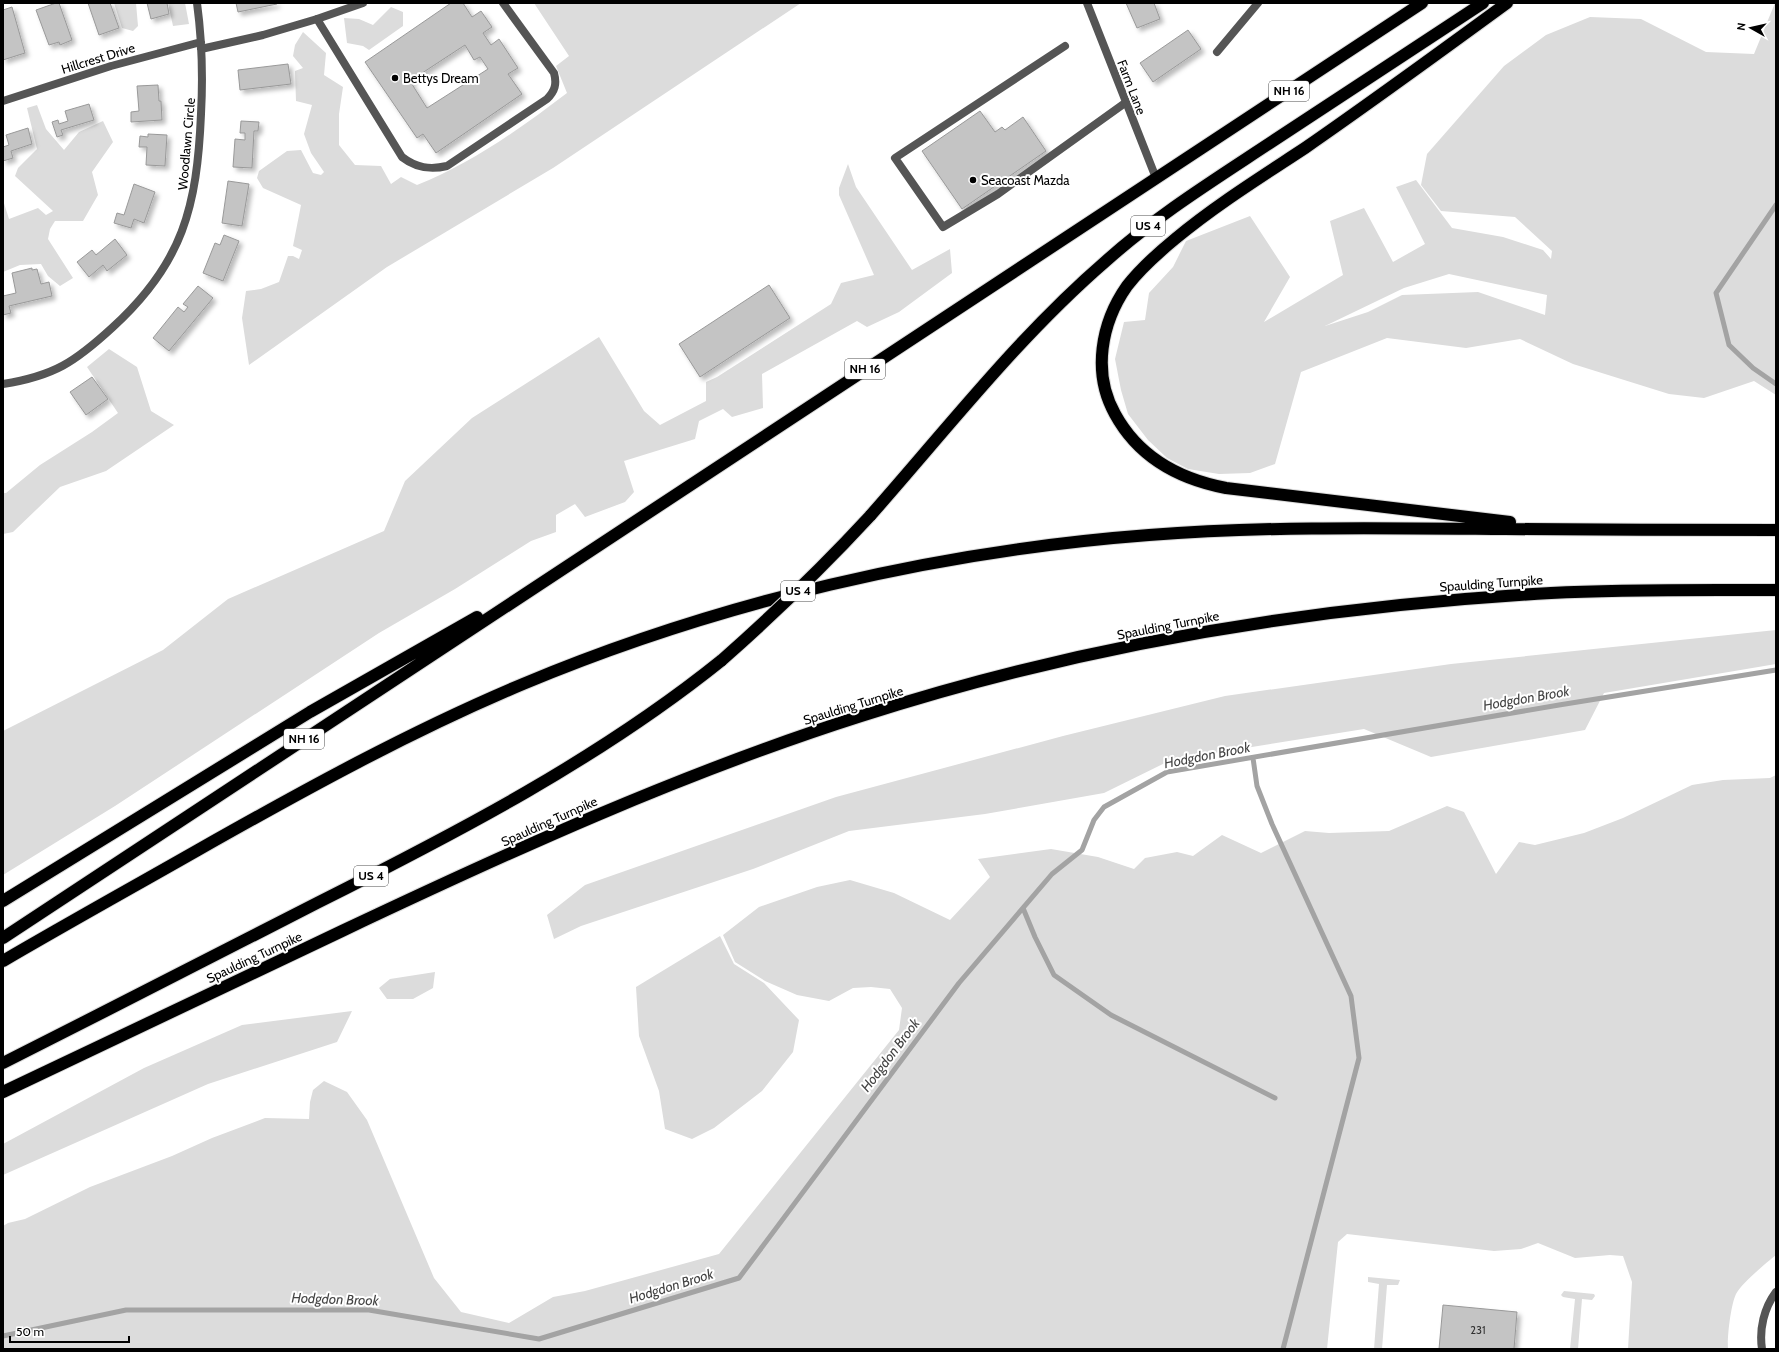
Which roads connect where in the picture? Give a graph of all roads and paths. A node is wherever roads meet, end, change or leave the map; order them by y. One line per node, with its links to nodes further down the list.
1 (197, 3): 10 (street, Woodlawn Circle)
2 (363, 3): 9 (street, Hillcrest Drive)
3 (503, 3): 9 (street)
4 (1087, 3): 14 (street, Farm Lane)
5 (1258, 3): 12 (street)
6 (1422, 3): 15 (highway, NH 16)
7 (1483, 3): 26 (highway, US 4, bridge)
8 (1507, 3): 18 (highway)
9 (317, 19): 10 (street, Hillcrest Drive)
10 (201, 46): 13 (street, Hillcrest Drive); 16 (street, Woodlawn Circle)
11 (1065, 46): 14 (street)
12 (1217, 52)
13 (3, 101)
14 (1125, 103): 15 (street, Farm Lane)
15 (1156, 178): 21 (highway, NH 16)
16 (3, 384)
17 (1776, 526): 19 (highway)
18 (1568, 530): 19 (highway); 25 (highway)
19 (1723, 530): 20 (highway)
20 (1776, 530)
21 (575, 561): 23 (highway); 24 (highway, NH 16)
22 (1776, 590): 27 (highway, Spaulding Turnpike)
23 (3, 901)
24 (3, 938)
25 (3, 961)
26 (3, 1063)
27 (3, 1092)
28 (1776, 1292): 29 (street)
29 (1762, 1349)

